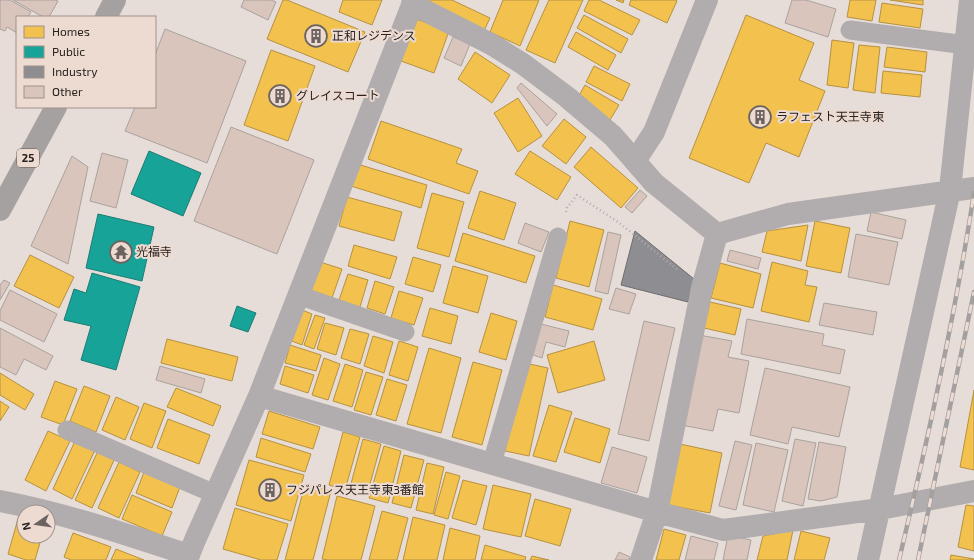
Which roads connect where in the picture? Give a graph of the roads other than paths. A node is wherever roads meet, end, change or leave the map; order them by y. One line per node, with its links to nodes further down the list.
1 (115, 0): 5 (highway)
2 (706, 0): 9 (street)
3 (970, 0): 7 (street)
4 (413, 2): 9 (street); 15 (street)
5 (107, 16)
6 (850, 30): 7 (lane)
7 (966, 45): 11 (street)
8 (55, 108): 12 (highway, 25)
9 (635, 161): 13 (street)
10 (974, 188): 11 (street)
11 (950, 190): 13 (street); 23 (street)
12 (3, 198)
13 (717, 234): 24 (street)
14 (558, 238): 19 (lane)
15 (298, 295): 16 (lane); 17 (street)
16 (405, 332)
17 (259, 396): 19 (street); 21 (street)
18 (67, 430): 21 (lane)
19 (492, 463): 24 (street)
20 (974, 491): 23 (street)
21 (215, 494): 25 (street)
22 (0, 501): 25 (street)
23 (880, 509): 24 (street); 27 (street)
24 (657, 512): 26 (street)
25 (188, 558)
26 (641, 560)
27 (868, 560)

